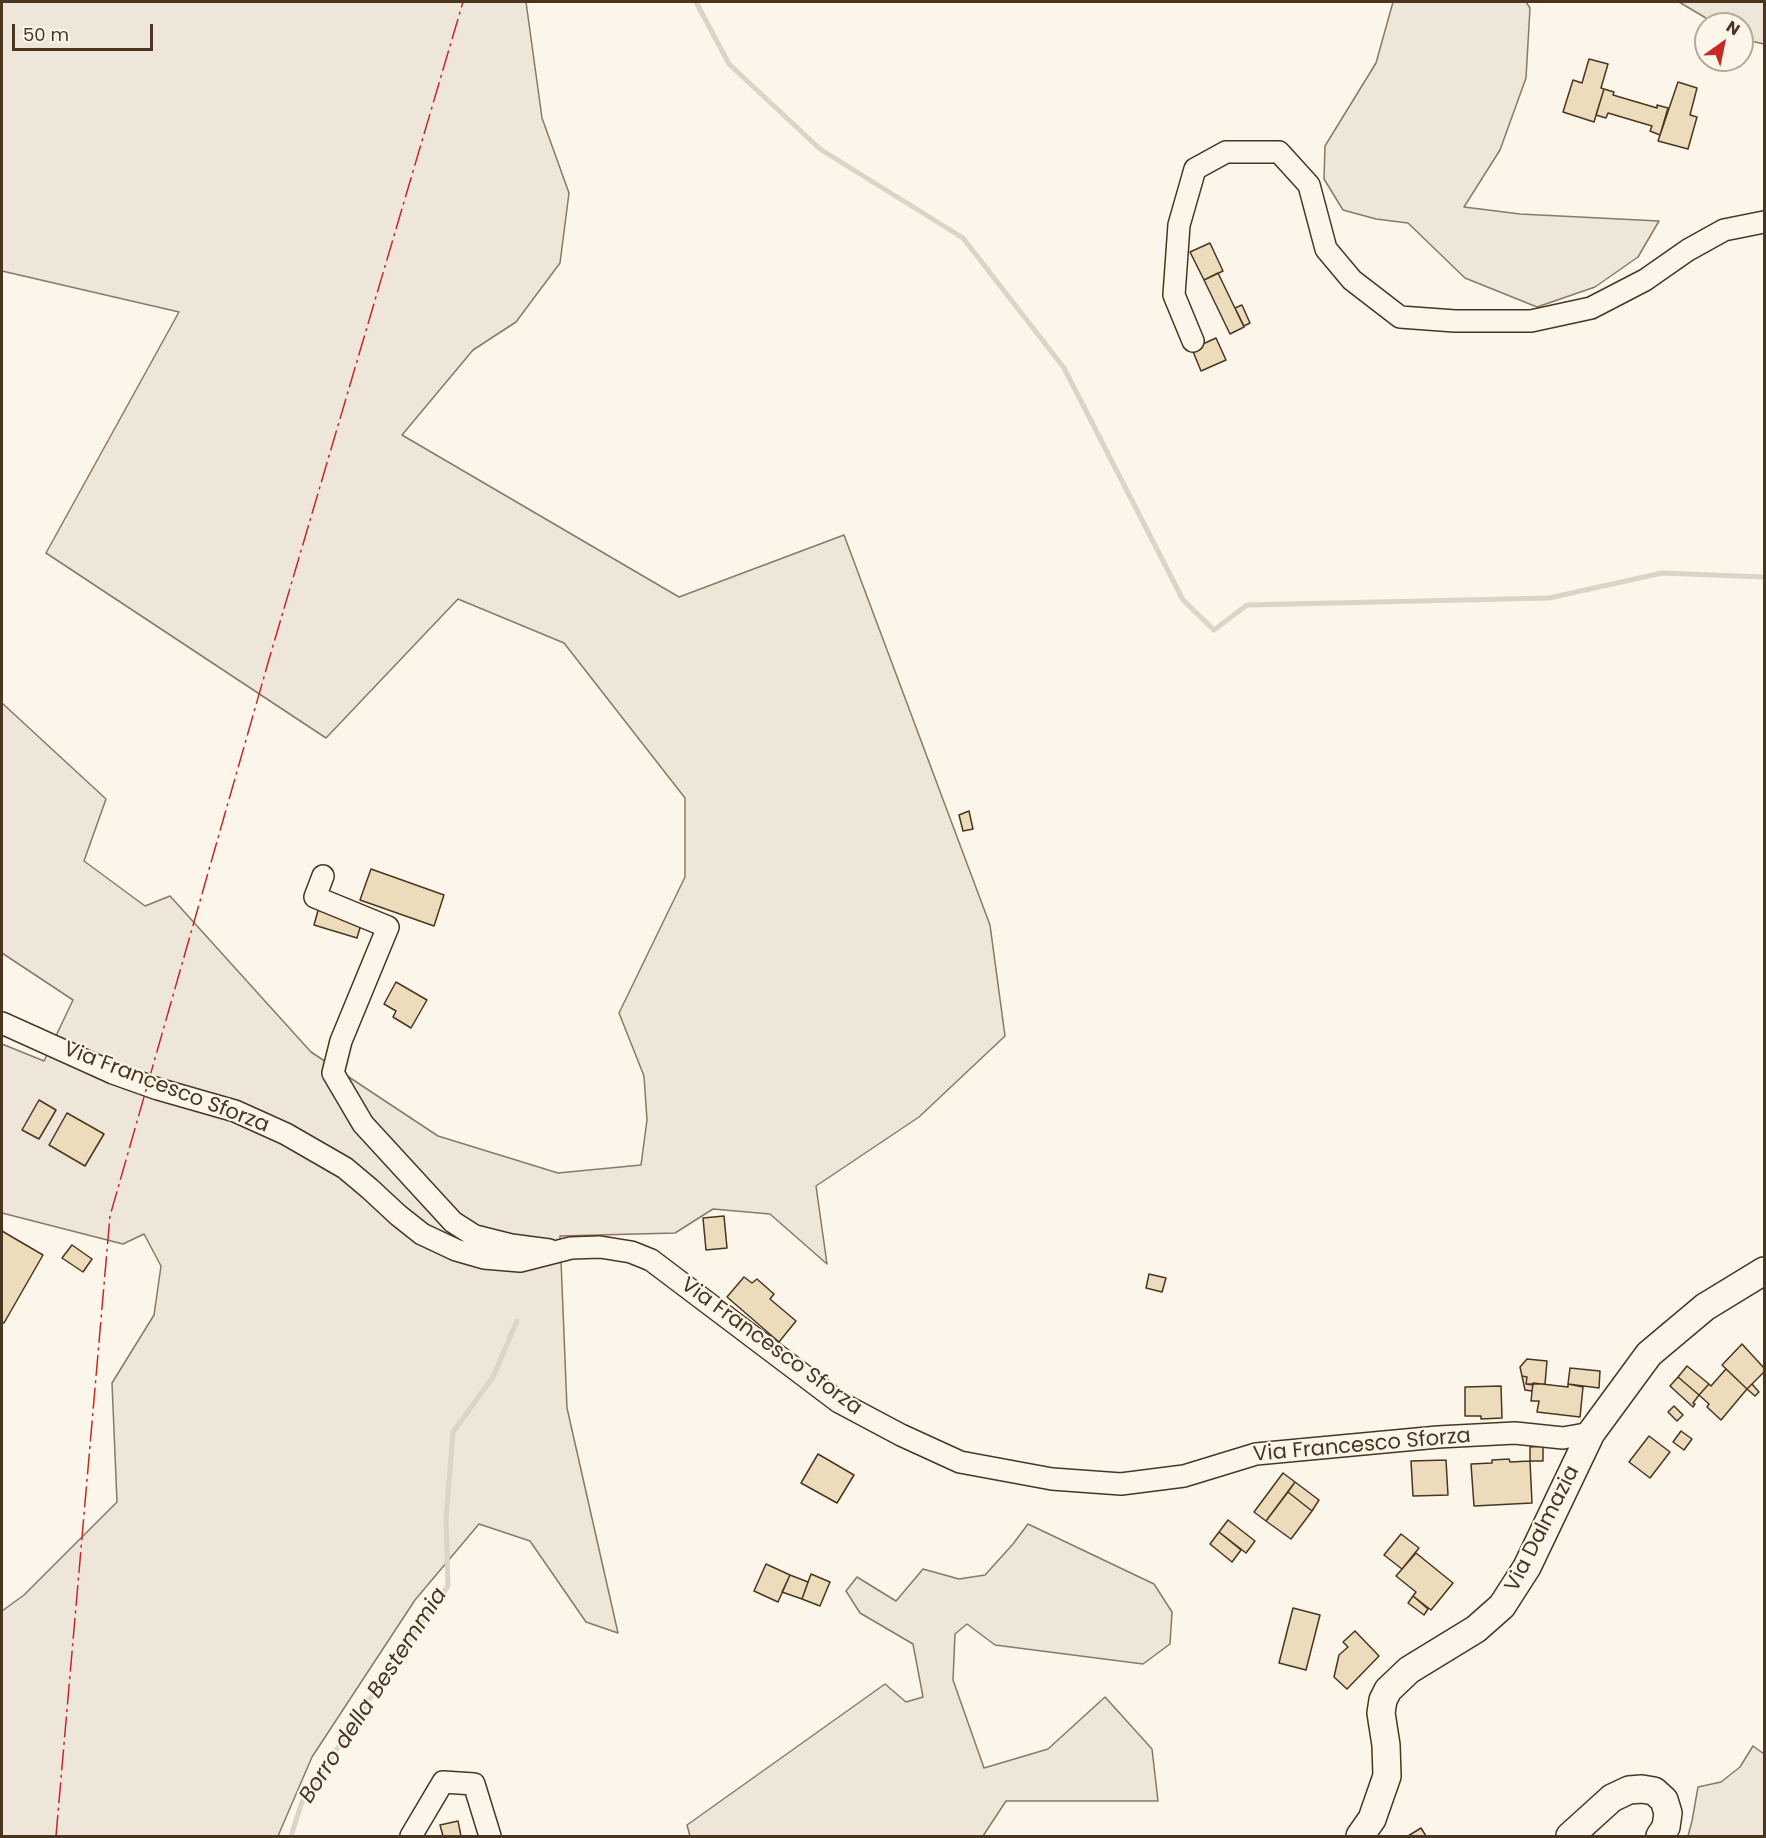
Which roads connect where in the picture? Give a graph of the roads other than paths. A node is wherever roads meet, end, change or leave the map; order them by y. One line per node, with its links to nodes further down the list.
1 (1764, 222): 2 (street)
2 (1193, 341)
3 (323, 876): 5 (street)
4 (2, 1023): 5 (street, Via Francesco Sforza)
5 (558, 1252): 7 (street, Via Francesco Sforza)
6 (1764, 1271): 7 (main road, Via Dalmazia)
7 (1592, 1433): 10 (main road, Via Dalmazia)
8 (411, 1836): 9 (street)
9 (490, 1836)
10 (1360, 1836)
11 (1570, 1836): 12 (main road)
12 (1660, 1836)

